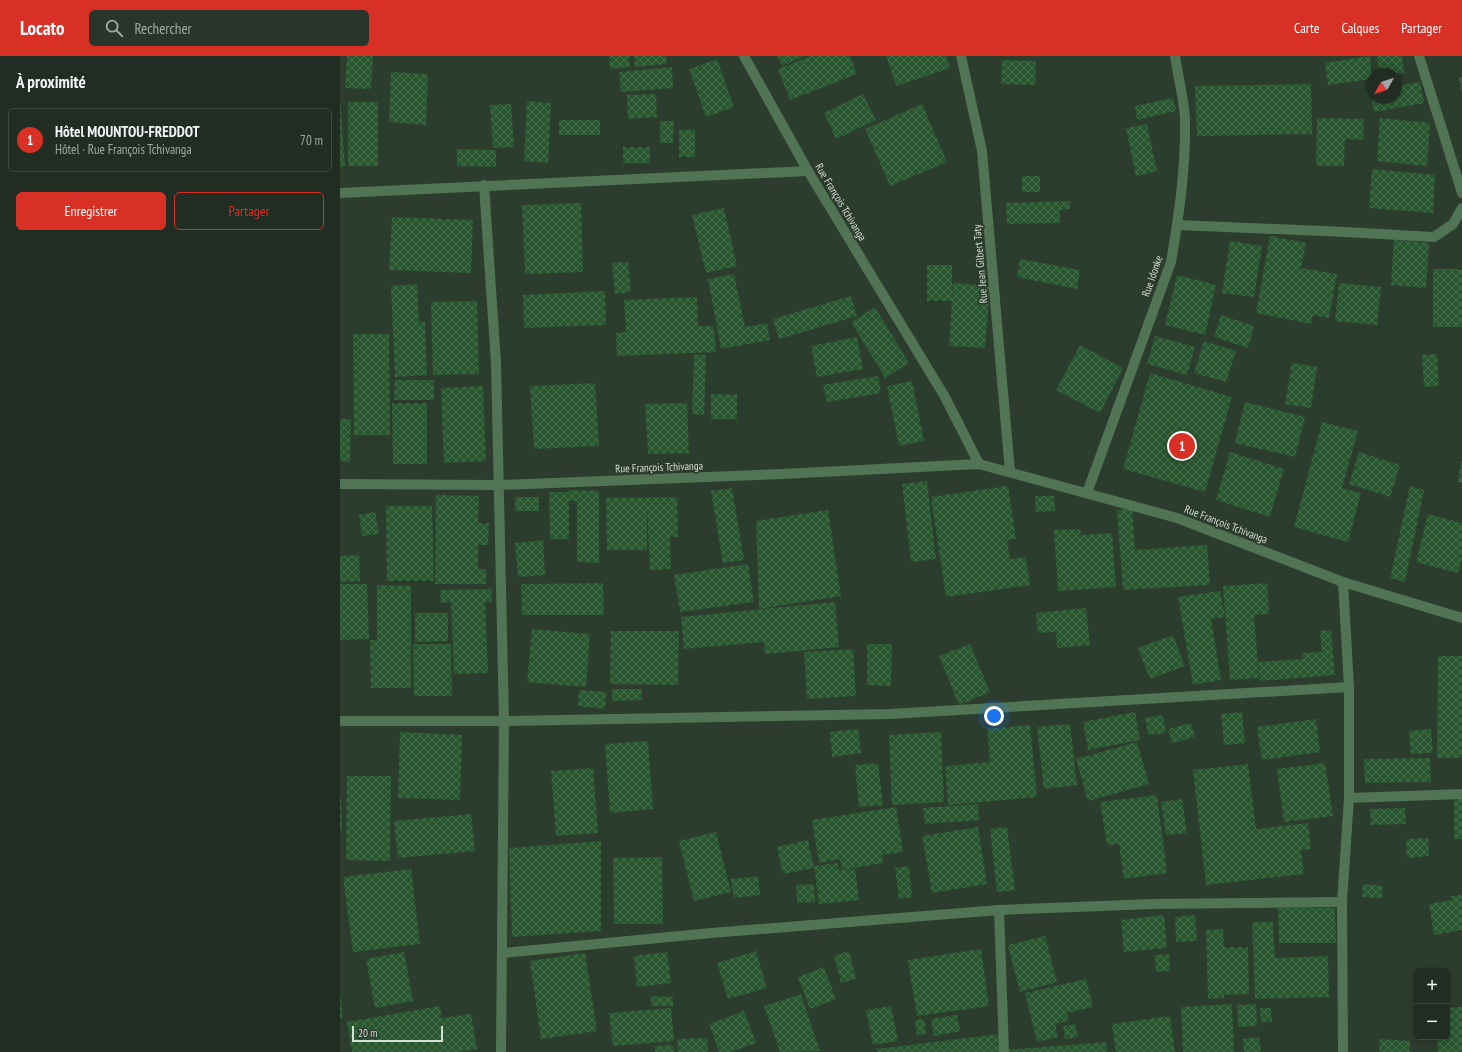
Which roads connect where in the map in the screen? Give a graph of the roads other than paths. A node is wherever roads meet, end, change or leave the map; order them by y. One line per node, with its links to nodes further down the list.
1 (744, 56): 5 (street, Rue François Tchivanga)
2 (961, 56): 12 (street, Rue Jean Gilbert Taty)
3 (1174, 56): 10 (street, Rue Idonke)
4 (1419, 56): 8 (street)
5 (808, 171): 6 (street); 11 (street, Rue François Tchivanga)
6 (484, 185): 7 (street); 14 (street)
7 (340, 193)
8 (1462, 193)
9 (1462, 208): 10 (street)
10 (1178, 225): 15 (street, Rue Idonke)
11 (979, 464): 12 (street, Rue François Tchivanga); 14 (street, Rue François Tchivanga)
12 (1010, 472): 15 (street, Rue François Tchivanga)
13 (340, 484): 14 (street, Rue François Tchivanga)
14 (500, 484): 20 (street)
15 (1087, 493): 16 (street, Rue François Tchivanga)
16 (1343, 582): 17 (street, Rue François Tchivanga); 18 (street)
17 (1462, 618)
18 (1349, 687): 20 (street); 22 (street)
19 (340, 720): 20 (street)
20 (504, 721): 25 (street)
21 (1462, 794): 22 (street)
22 (1349, 798): 23 (street)
23 (1342, 902): 24 (street); 28 (street)
24 (999, 910): 25 (street); 27 (street)
25 (502, 953): 26 (street)
26 (500, 1052)
27 (1004, 1052)
28 (1343, 1052)

